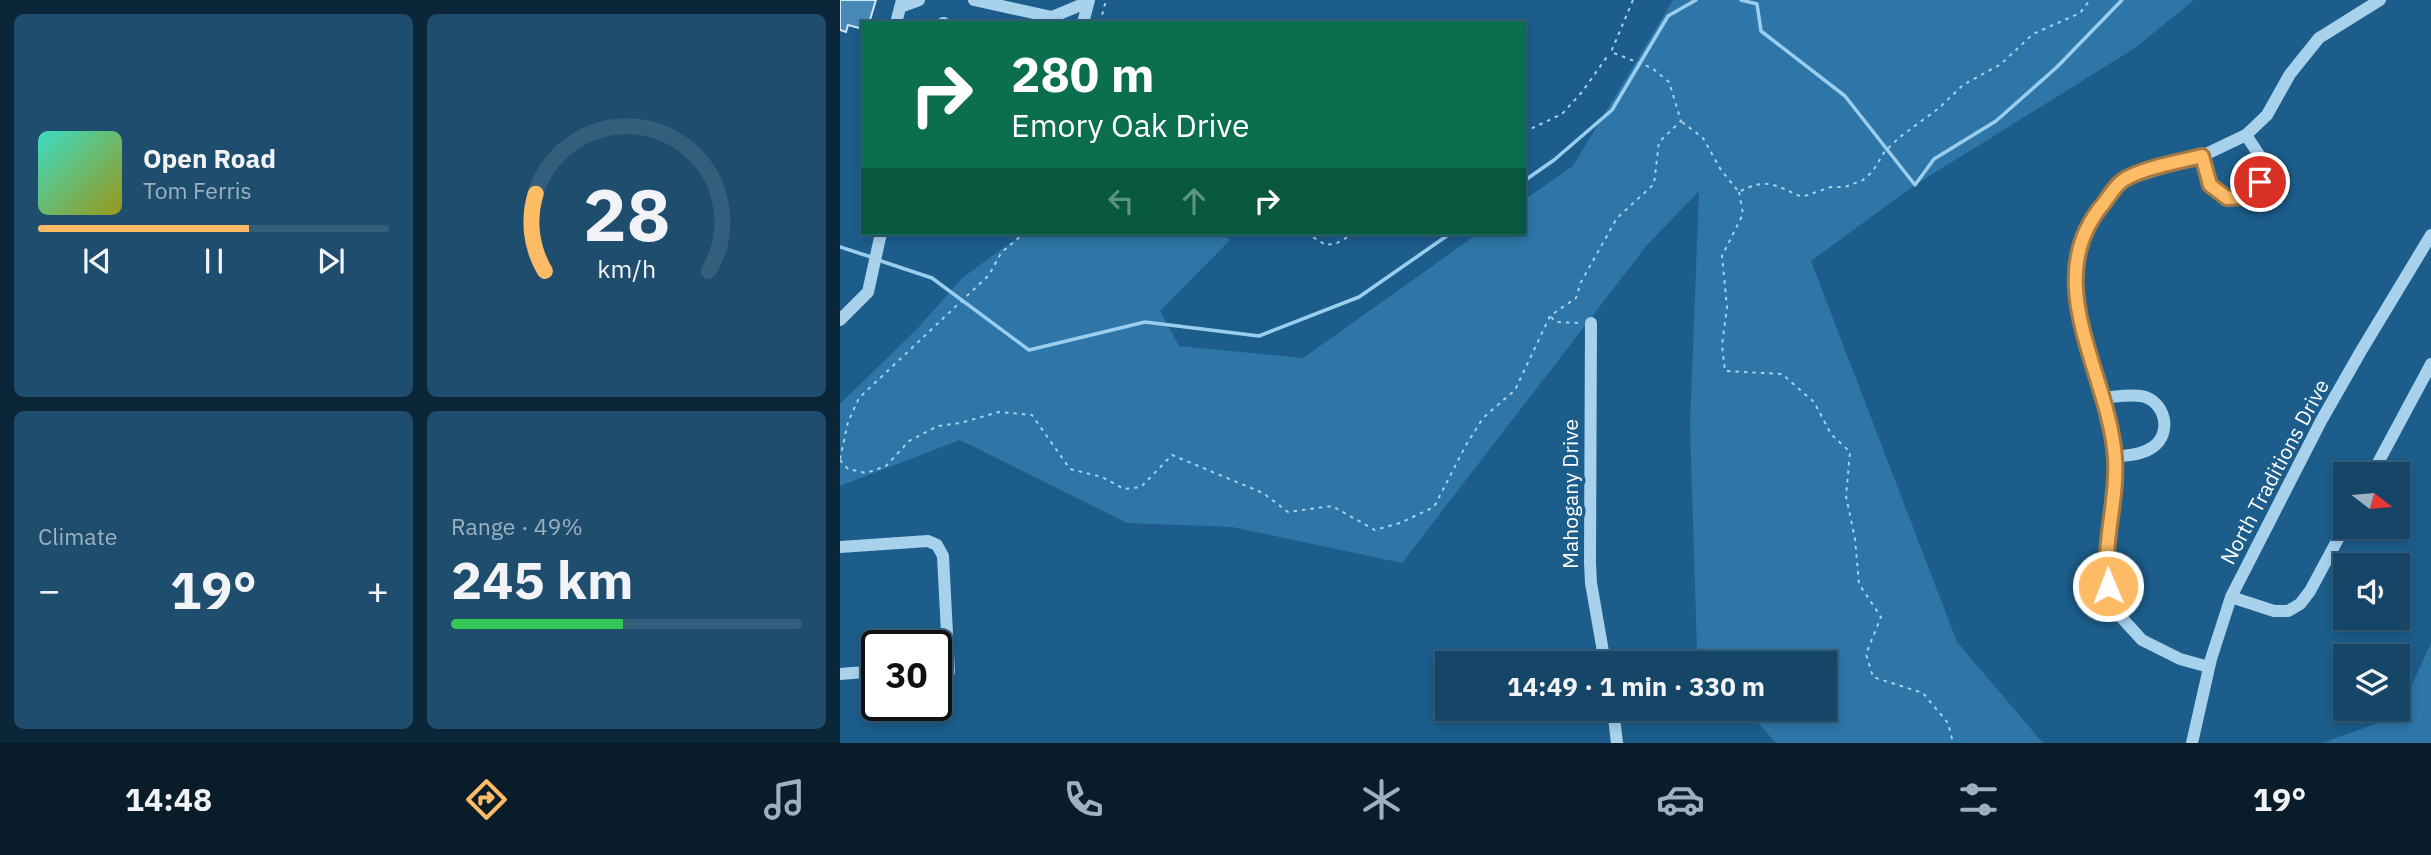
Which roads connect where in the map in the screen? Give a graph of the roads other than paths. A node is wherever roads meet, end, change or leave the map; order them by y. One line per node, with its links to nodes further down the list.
1 (919, 0): 5 (street)
2 (974, 0): 4 (street)
3 (2380, 0): 8 (street)
4 (1089, 1): 7 (street)
5 (901, 3): 6 (street)
6 (896, 21)
7 (1084, 21)
8 (2246, 135): 9 (street); 9 (street)
9 (2202, 156): 15 (street)
10 (881, 235): 12 (street)
11 (2431, 235): 20 (street, North Traditions Drive)
12 (840, 320)
13 (1591, 323): 22 (street, Mahogany Drive)
14 (2431, 363): 17 (street)
15 (2102, 398): 16 (street); 16 (street)
16 (2115, 457): 23 (street)
17 (2378, 462)
18 (2338, 539): 20 (street)
19 (840, 547): 21 (street)
20 (2231, 597): 23 (street, North Traditions Drive)
21 (947, 630)
22 (1603, 651)
23 (2209, 667): 28 (street, North Traditions Drive)
24 (861, 672): 25 (street)
25 (840, 674)
26 (1614, 721): 27 (street)
27 (1617, 743)
28 (2192, 743)

